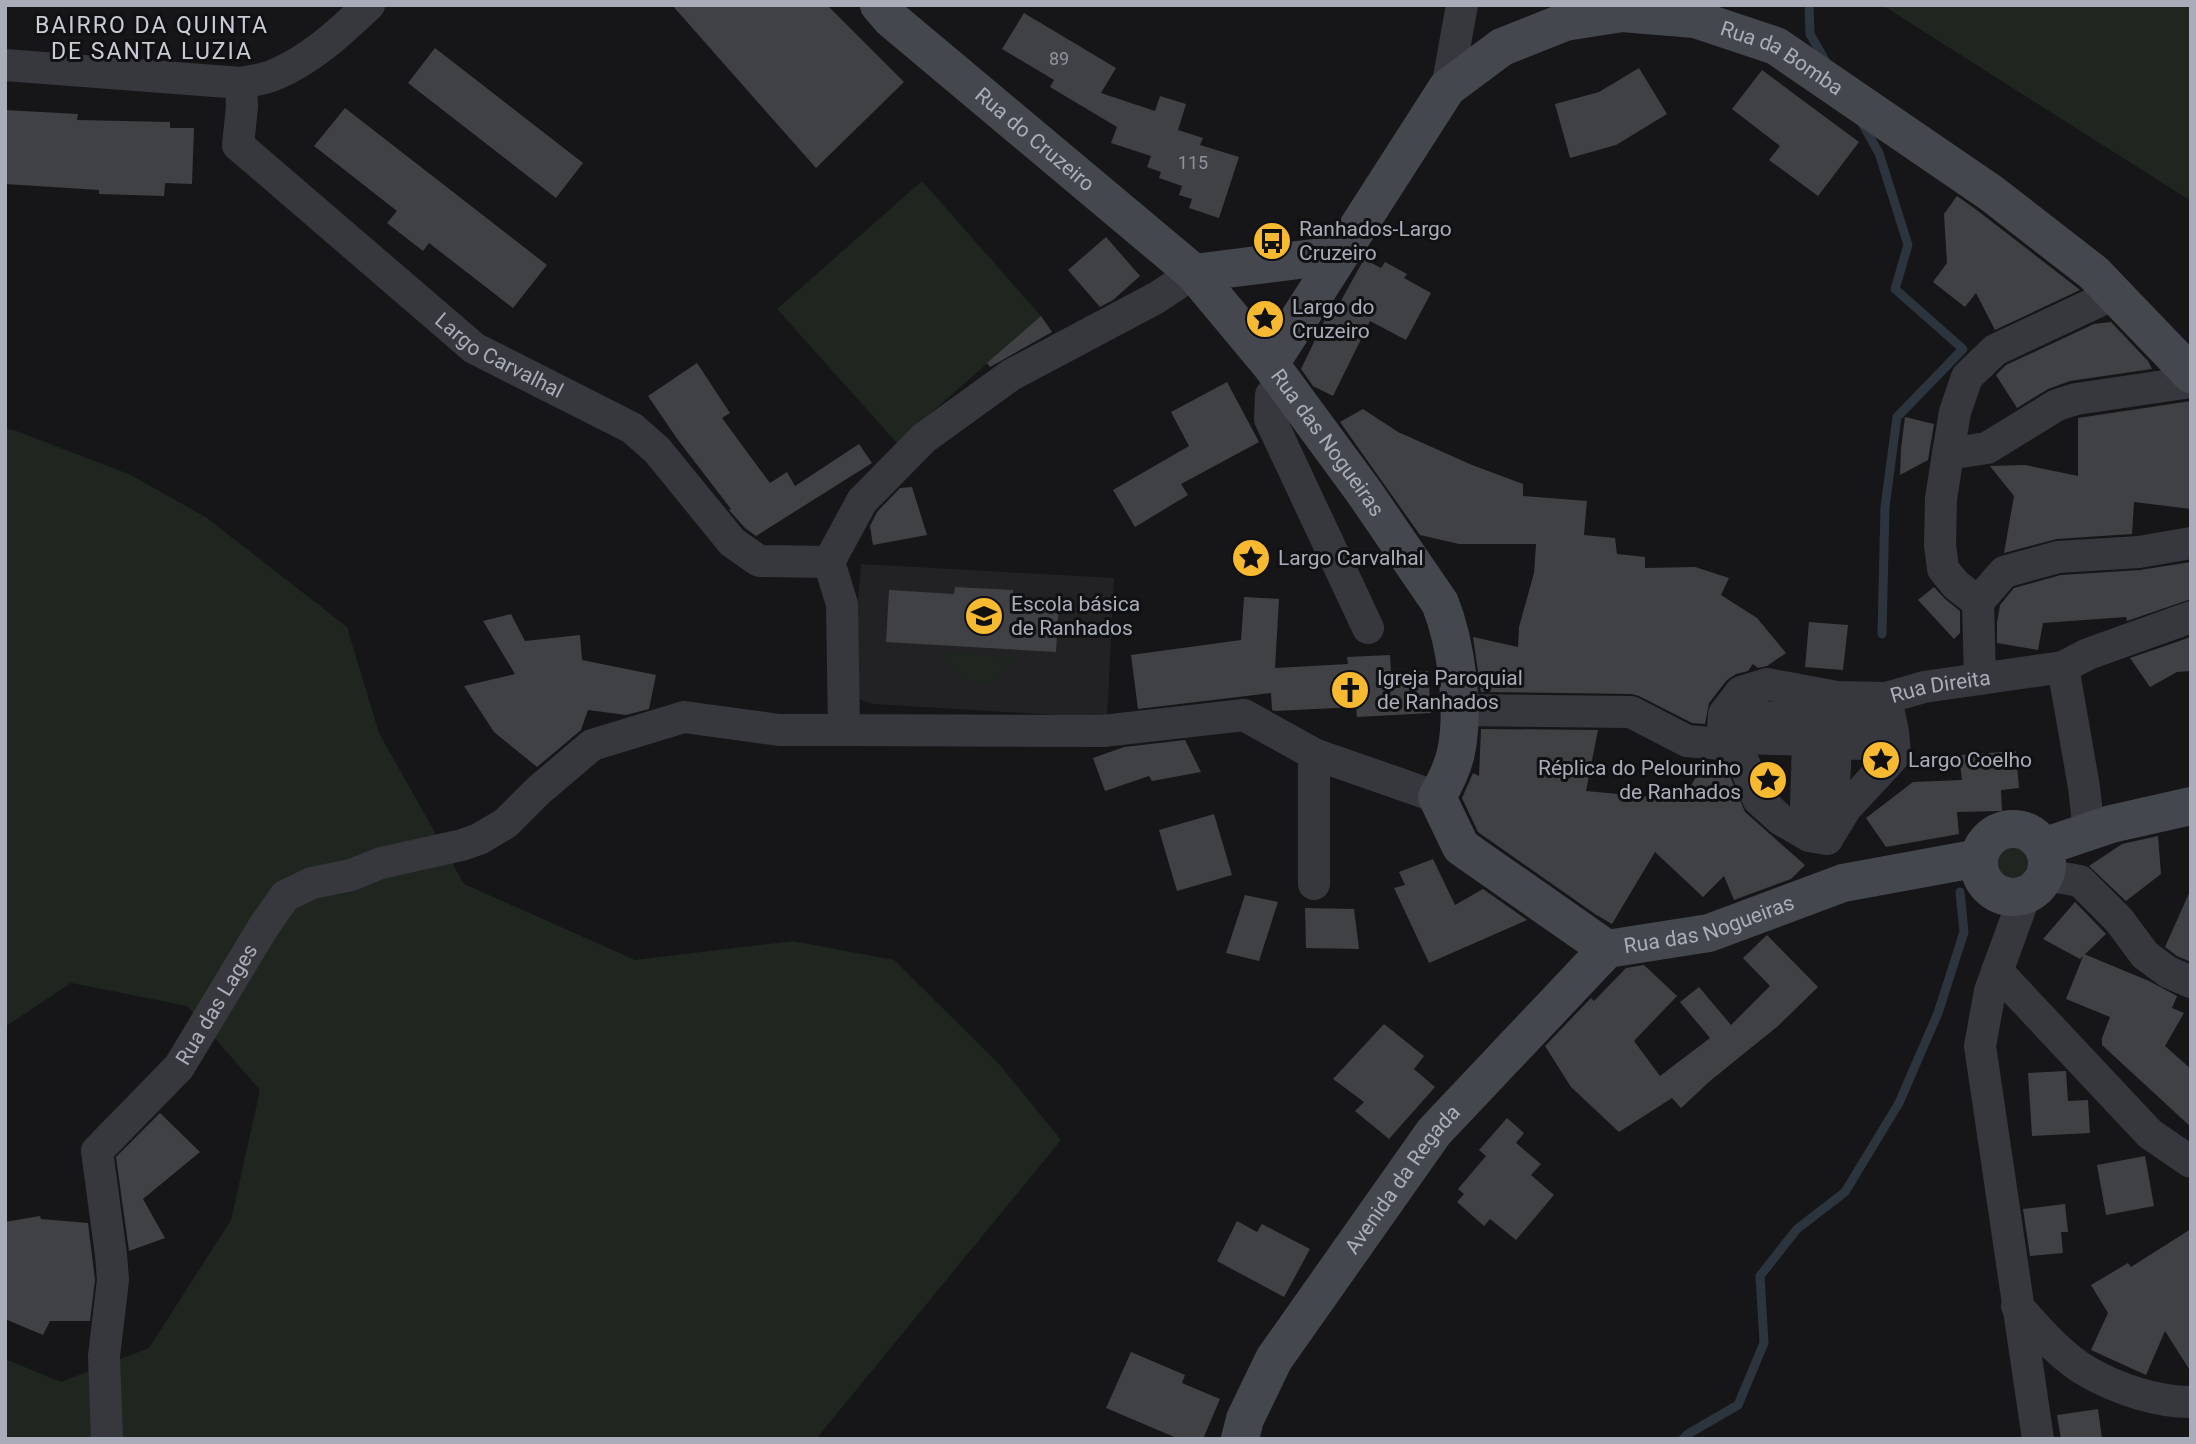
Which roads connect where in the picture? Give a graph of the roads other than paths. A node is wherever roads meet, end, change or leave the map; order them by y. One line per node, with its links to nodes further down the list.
1 (369, 5): 5 (street)
2 (878, 5): 8 (street, Rua do Cruzeiro)
3 (1462, 5): 6 (street)
4 (5, 65): 5 (street)
5 (241, 83): 15 (street, Largo Carvalhal)
6 (1447, 88): 7 (street, Rua da Bomba); 9 (street, Rua da Bomba)
7 (1338, 255): 8 (street); 10 (street, Rua da Bomba)
8 (1194, 273): 10 (street, Rua das Nogueiras); 15 (street)
9 (2114, 294): 11 (street, Rua da Bomba); 13 (street)
10 (1276, 373): 18 (street); 22 (street, Rua das Nogueiras)
11 (2191, 374)
12 (2191, 382): 13 (street)
13 (1948, 454): 16 (street)
14 (2191, 543): 16 (street)
15 (829, 562): 23 (street)
16 (1978, 602): 20 (street)
17 (2191, 617): 19 (street, Rua Direita)
18 (1368, 628)
19 (2063, 667): 20 (street, Rua Direita); 28 (street)
20 (1980, 679): 21 (street, Rua Direita)
21 (1885, 698): 24 (street, Rua Direita); 29 (street)
22 (1458, 710): 24 (street); 26 (street, Rua das Nogueiras)
23 (844, 730): 25 (street); 40 (street, Rua das Lages)
24 (1727, 742): 24 (street); 29 (street)
25 (1314, 754): 26 (street); 33 (street)
26 (1437, 797): 34 (street, Rua das Nogueiras)
27 (2191, 806): 28 (street)
28 (2089, 832): 31 (street)
29 (1827, 839): 32 (street)
30 (1979, 858): 31 (street); 31 (street); 32 (street, Rua das Nogueiras)
31 (2038, 873): 35 (street); 36 (street)
32 (1843, 883): 34 (street, Rua das Nogueiras)
33 (1314, 884)
34 (1607, 949): 41 (street, Avenida da Regada)
35 (1997, 971): 37 (street); 38 (street)
36 (2191, 982)
37 (2190, 1159)
38 (2017, 1306): 39 (street); 42 (street)
39 (2191, 1402)
40 (107, 1439)
41 (1240, 1439)
42 (2038, 1439)

